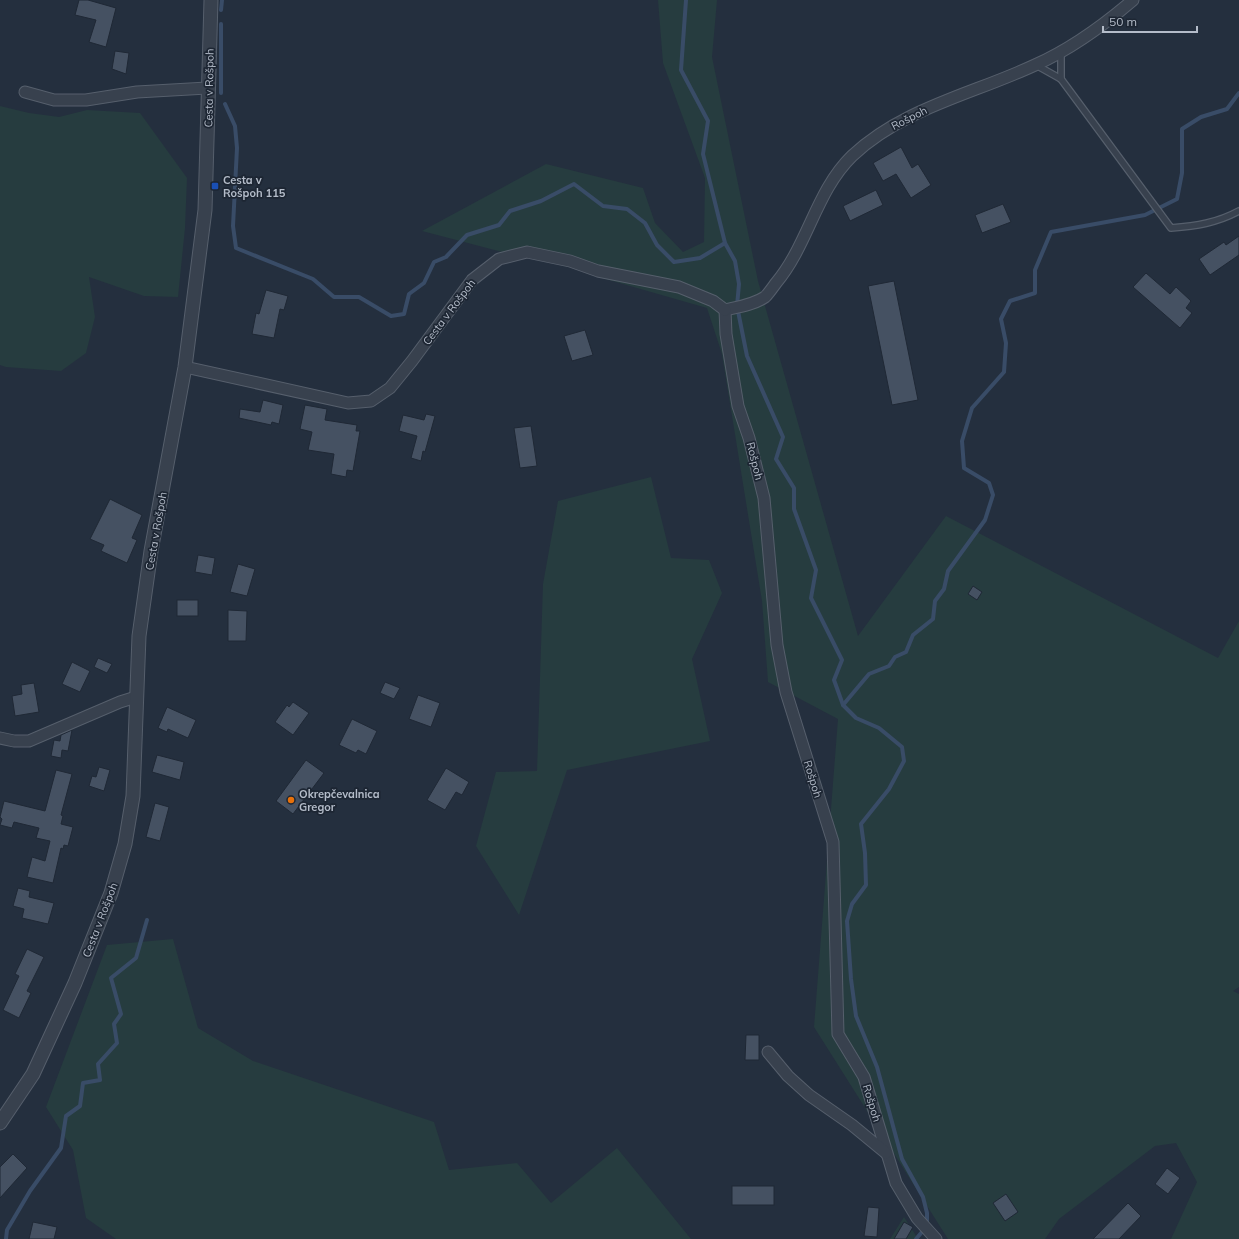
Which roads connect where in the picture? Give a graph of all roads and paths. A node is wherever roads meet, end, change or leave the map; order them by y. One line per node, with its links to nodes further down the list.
1 (211, 0): 6 (street, Cesta v Rošpoh)
2 (1134, 0): 3 (street, Rošpoh)
3 (1062, 51): 4 (street, Rošpoh); 5 (lane)
4 (1036, 65): 5 (lane); 9 (street, Rošpoh)
5 (1061, 79): 8 (lane)
6 (207, 88): 7 (street); 10 (street, Cesta v Rošpoh)
7 (25, 92)
8 (1239, 211)
9 (729, 309): 10 (street, Cesta v Rošpoh); 15 (street, Rošpoh)
10 (185, 366): 11 (street, Cesta v Rošpoh)
11 (136, 697): 12 (street); 14 (street, Cesta v Rošpoh)
12 (0, 738)
13 (768, 1052): 15 (street)
14 (0, 1123)
15 (886, 1153): 16 (street, Rošpoh)
16 (936, 1238)

